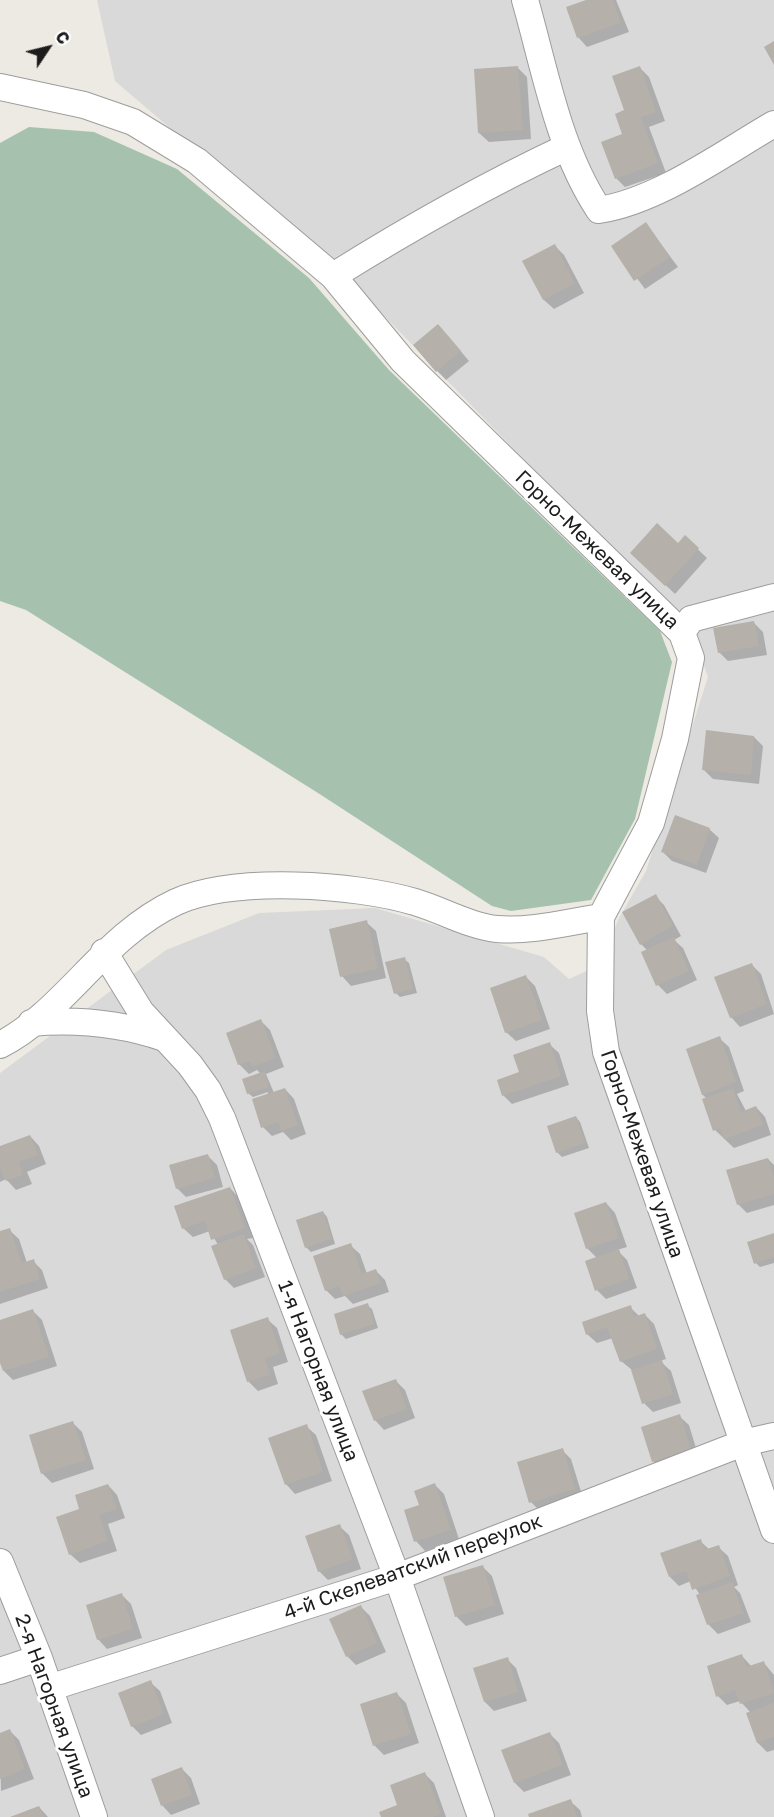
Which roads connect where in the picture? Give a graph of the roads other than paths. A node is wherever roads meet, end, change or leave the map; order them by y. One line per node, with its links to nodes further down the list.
1 (525, 0): 4 (street)
2 (0, 87): 5 (street, Горно-Межевая улица)
3 (774, 124): 4 (street)
4 (567, 147): 5 (street)
5 (333, 276): 7 (street, Горно-Межевая улица)
6 (774, 597): 7 (street)
7 (682, 633): 8 (street, Горно-Межевая улица)
8 (601, 917): 9 (street); 14 (street, Горно-Межевая улица)
9 (104, 952): 10 (street); 11 (street, 1-я Нагорная улица)
10 (32, 1023): 11 (street); 12 (street)
11 (164, 1038): 17 (street, 1-я Нагорная улица)
12 (0, 1045)
13 (774, 1436): 14 (street, 4-й Скелеватский переулок)
14 (743, 1443): 15 (street, Горно-Межевая улица); 17 (street, 4-й Скелеватский переулок)
15 (774, 1530)
16 (0, 1562): 18 (street, 2-я Нагорная улица)
17 (397, 1577): 20 (street, 4-й Скелеватский переулок); 22 (street, 1-я Нагорная улица)
18 (39, 1658): 19 (street); 20 (street, 2-я Нагорная улица)
19 (0, 1671)
20 (49, 1688): 21 (street, 2-я Нагорная улица)
21 (94, 1817)
22 (481, 1817)

